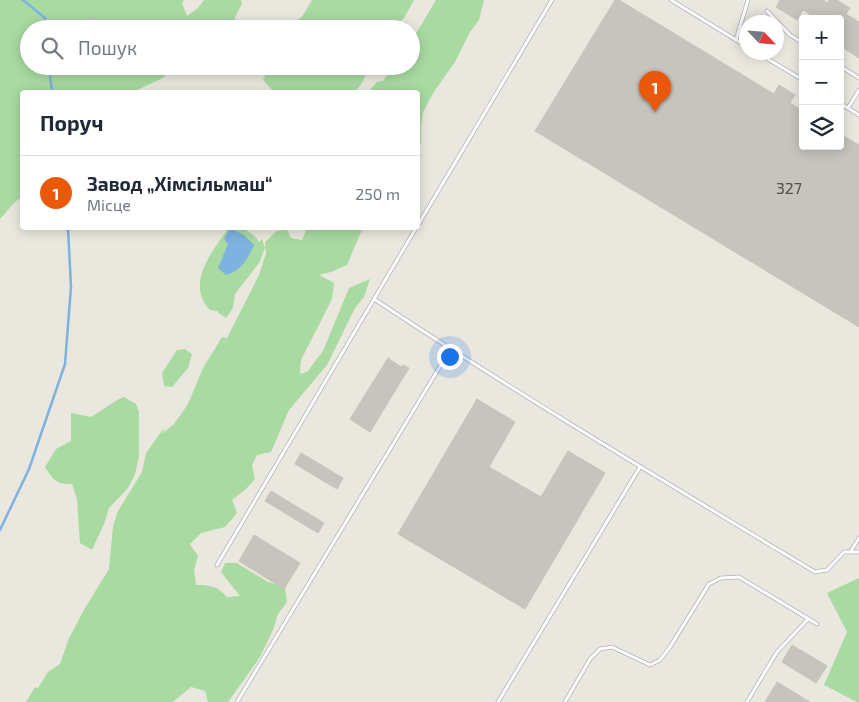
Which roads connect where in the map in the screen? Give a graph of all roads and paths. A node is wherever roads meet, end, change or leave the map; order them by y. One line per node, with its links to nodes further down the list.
1 (552, 0): 16 (lane)
2 (671, 0): 5 (lane)
3 (748, 0): 5 (lane)
4 (767, 11): 6 (lane)
5 (736, 40): 7 (lane)
6 (799, 41)
7 (739, 42)
8 (769, 60): 10 (lane)
9 (844, 69): 11 (lane)
10 (799, 78)
11 (859, 78)
12 (859, 90): 14 (lane)
13 (843, 105): 14 (lane)
14 (848, 108): 15 (lane)
15 (859, 115)
16 (420, 221)
17 (415, 230): 18 (lane)
18 (374, 299): 19 (lane); 24 (lane)
19 (450, 350): 20 (lane); 27 (lane)
20 (640, 467): 22 (lane); 28 (lane)
21 (859, 538): 22 (lane)
22 (851, 551): 23 (lane)
23 (859, 552)
24 (216, 565)
25 (808, 619): 26 (lane); 29 (lane); 30 (lane)
26 (817, 624)
27 (237, 702)
28 (498, 702)
29 (565, 702)
30 (747, 702)

